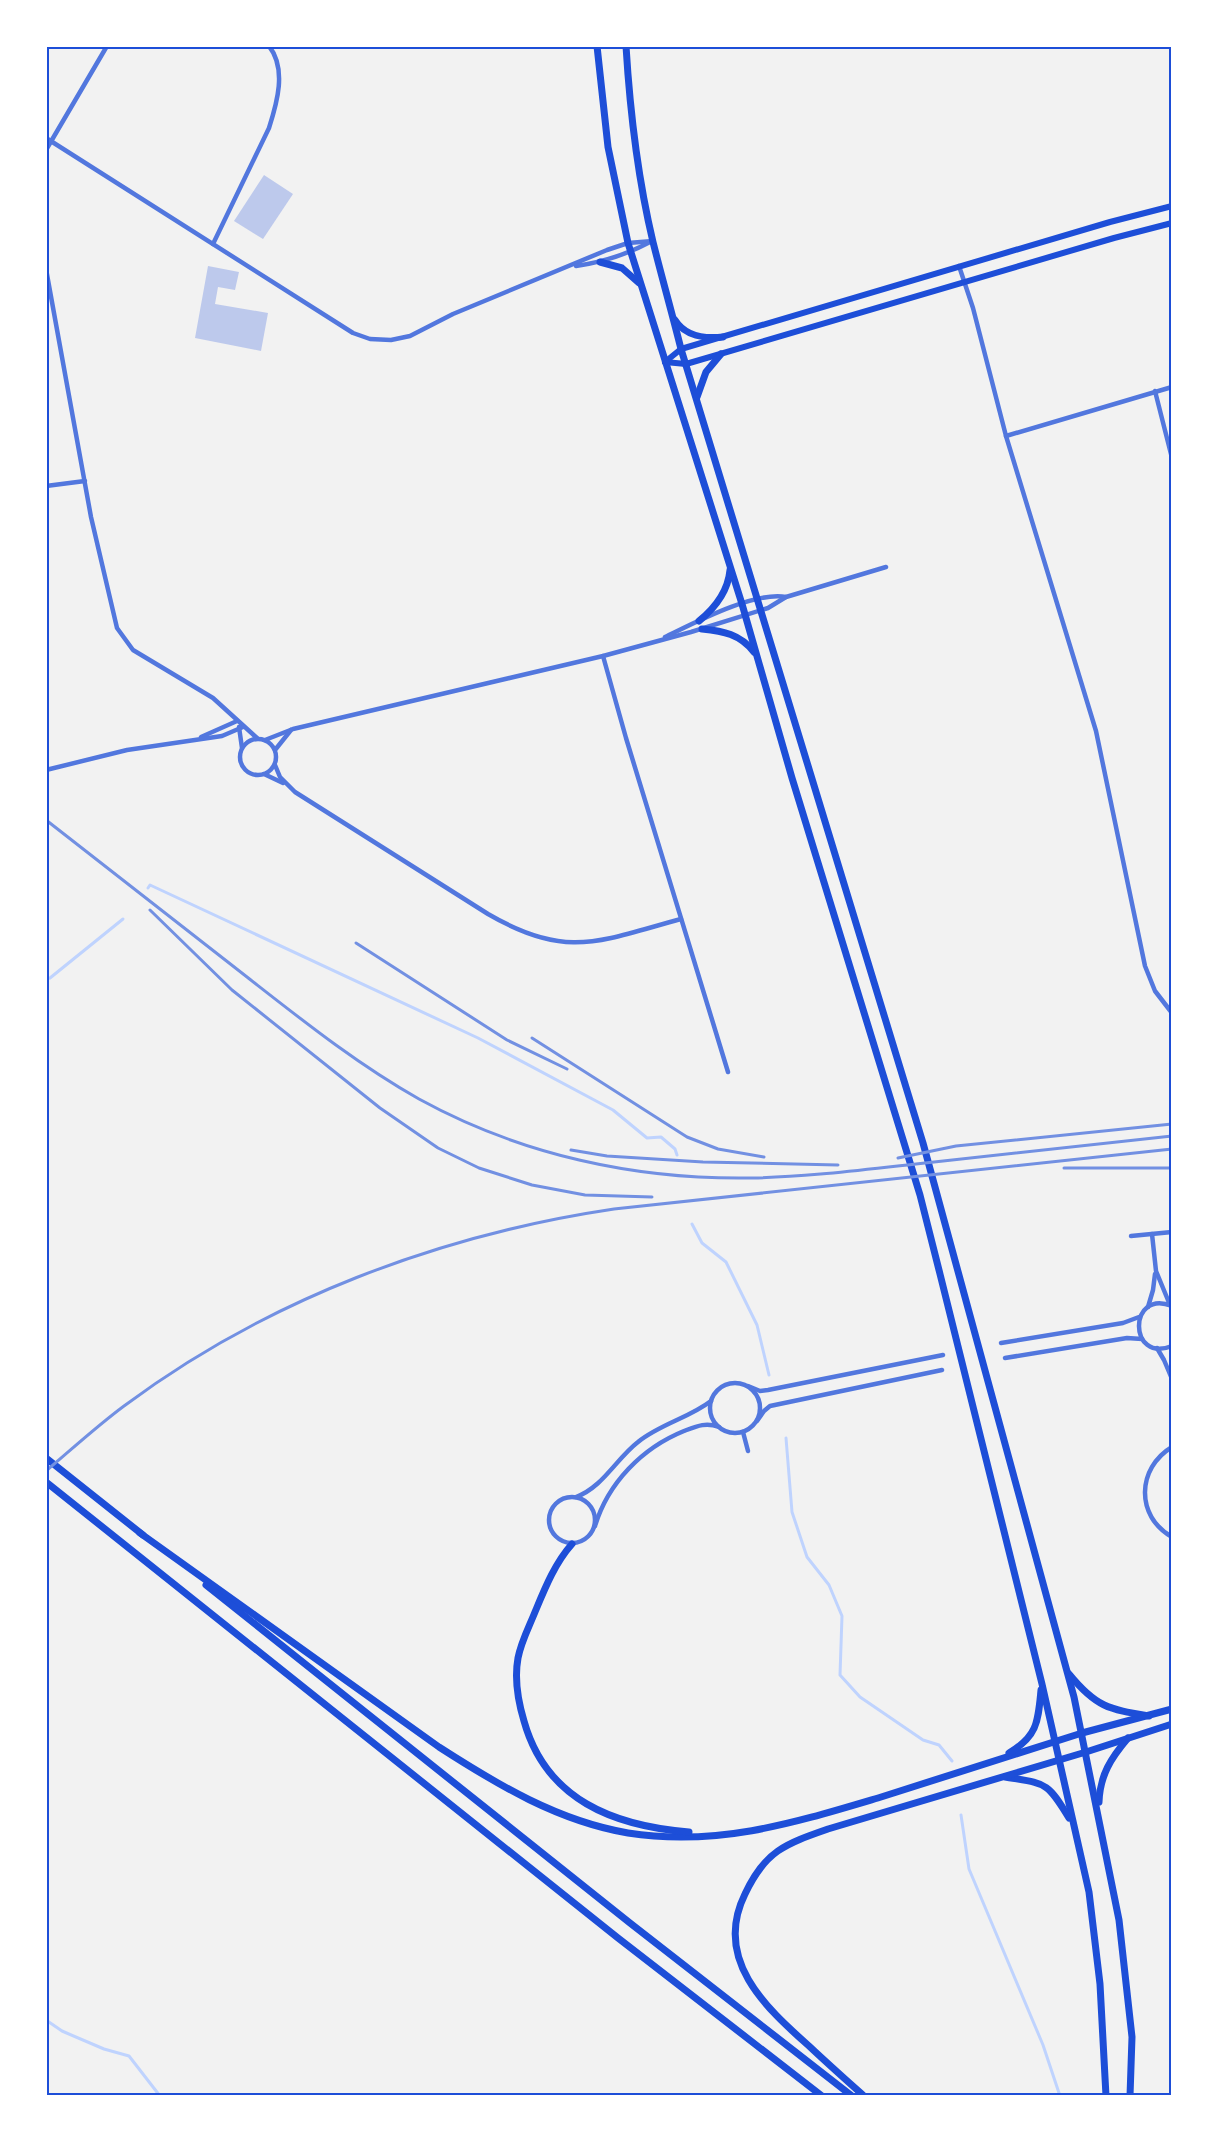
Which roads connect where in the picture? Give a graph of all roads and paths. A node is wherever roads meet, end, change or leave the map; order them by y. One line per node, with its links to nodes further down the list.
1 (107, 46): 5 (street)
2 (269, 46): 11 (street)
3 (597, 46): 10 (main road)
4 (626, 46): 9 (main road)
5 (48, 139): 6 (street); 11 (street)
6 (46, 150)
7 (1172, 206): 14 (main road)
8 (1172, 223): 17 (main road)
9 (653, 241): 10 (street); 12 (street); 19 (main road)
10 (628, 243): 12 (main road); 15 (street)
11 (213, 244): 15 (street)
12 (631, 252): 13 (street); 18 (main road)
13 (600, 261): 15 (street); 18 (main road)
14 (959, 266): 17 (street); 20 (main road)
15 (568, 267)
16 (46, 269): 30 (street)
17 (963, 282): 22 (main road); 28 (street)
18 (643, 288): 23 (main road)
19 (673, 317): 20 (main road); 21 (main road)
20 (723, 337): 21 (main road)
21 (681, 349): 23 (main road); 24 (main road)
22 (721, 354): 24 (main road); 27 (main road)
23 (665, 362): 24 (main road); 32 (main road)
24 (686, 364): 27 (main road)
25 (1172, 387): 26 (street)
26 (1155, 392): 28 (street); 29 (street)
27 (697, 400): 35 (main road)
28 (1006, 436): 57 (street)
29 (1172, 458)
30 (85, 480): 31 (street); 44 (street)
31 (46, 486)
32 (730, 565): 36 (main road); 39 (main road)
33 (886, 567): 34 (street)
34 (786, 597): 35 (street); 37 (street)
35 (758, 599): 36 (street); 37 (main road)
36 (742, 604): 38 (main road); 39 (street)
37 (762, 610): 38 (street); 88 (main road)
38 (746, 615): 40 (street); 43 (main road)
39 (699, 621): 41 (street)
40 (702, 629): 41 (street); 43 (main road)
41 (653, 642): 42 (street)
42 (603, 656): 46 (street); 56 (street)
43 (757, 656): 89 (main road)
44 (237, 721): 45 (street); 48 (street)
45 (241, 728): 47 (street); 48 (street); 50 (street)
46 (293, 729): 49 (street); 51 (street)
47 (257, 738): 49 (street); 50 (street)
48 (194, 740): 53 (street)
49 (265, 740): 51 (street)
50 (242, 748): 54 (street)
51 (275, 750): 52 (street)
52 (275, 765): 54 (street); 55 (street)
53 (46, 770)
54 (263, 774): 55 (street)
55 (286, 784): 56 (street)
56 (681, 919): 58 (street)
57 (1172, 1013)
58 (728, 1072)
59 (1172, 1232): 60 (street)
60 (1152, 1234): 61 (street); 62 (street)
61 (1131, 1236)
62 (1156, 1271): 63 (street); 64 (street)
63 (1171, 1305): 64 (street)
64 (1148, 1307): 65 (street)
65 (1139, 1317): 66 (street); 67 (street)
66 (1142, 1339): 69 (street); 71 (street)
67 (1001, 1343)
68 (1172, 1346): 69 (street)
69 (1157, 1348): 73 (street)
70 (943, 1355): 74 (street)
71 (1005, 1358)
72 (942, 1370): 76 (street)
73 (1172, 1379)
74 (748, 1386): 75 (street); 76 (street)
75 (711, 1401): 77 (street); 83 (street)
76 (757, 1421): 78 (street)
77 (719, 1427): 78 (street); 84 (street)
78 (743, 1432): 80 (street)
79 (1172, 1447): 86 (street)
80 (748, 1451)
81 (46, 1458): 85 (main road)
82 (46, 1482): 103 (main road)
83 (576, 1497): 84 (street); 87 (street)
84 (595, 1526): 87 (street)
85 (140, 1533): 102 (main road); 104 (main road)
86 (1172, 1537)
87 (572, 1544): 102 (main road)
88 (1064, 1659): 91 (main road); 93 (main road)
89 (1042, 1684): 95 (main road); 97 (main road)
90 (1172, 1709): 91 (main road)
91 (1149, 1716): 93 (main road)
92 (1172, 1724): 94 (main road)
93 (1082, 1733): 95 (main road); 96 (main road)
94 (1128, 1738): 96 (main road); 100 (main road)
95 (1055, 1742): 97 (main road); 98 (main road)
96 (1086, 1752): 98 (main road); 100 (main road)
97 (998, 1760): 102 (main road)
98 (1059, 1760): 99 (main road); 101 (main road)
99 (1002, 1777): 101 (main road); 105 (main road)
100 (1098, 1816): 107 (main road)
101 (1073, 1824): 106 (main road)
102 (722, 1835)
103 (822, 2096)
104 (852, 2096)
105 (864, 2096)
106 (1106, 2096)
107 (1130, 2096)

